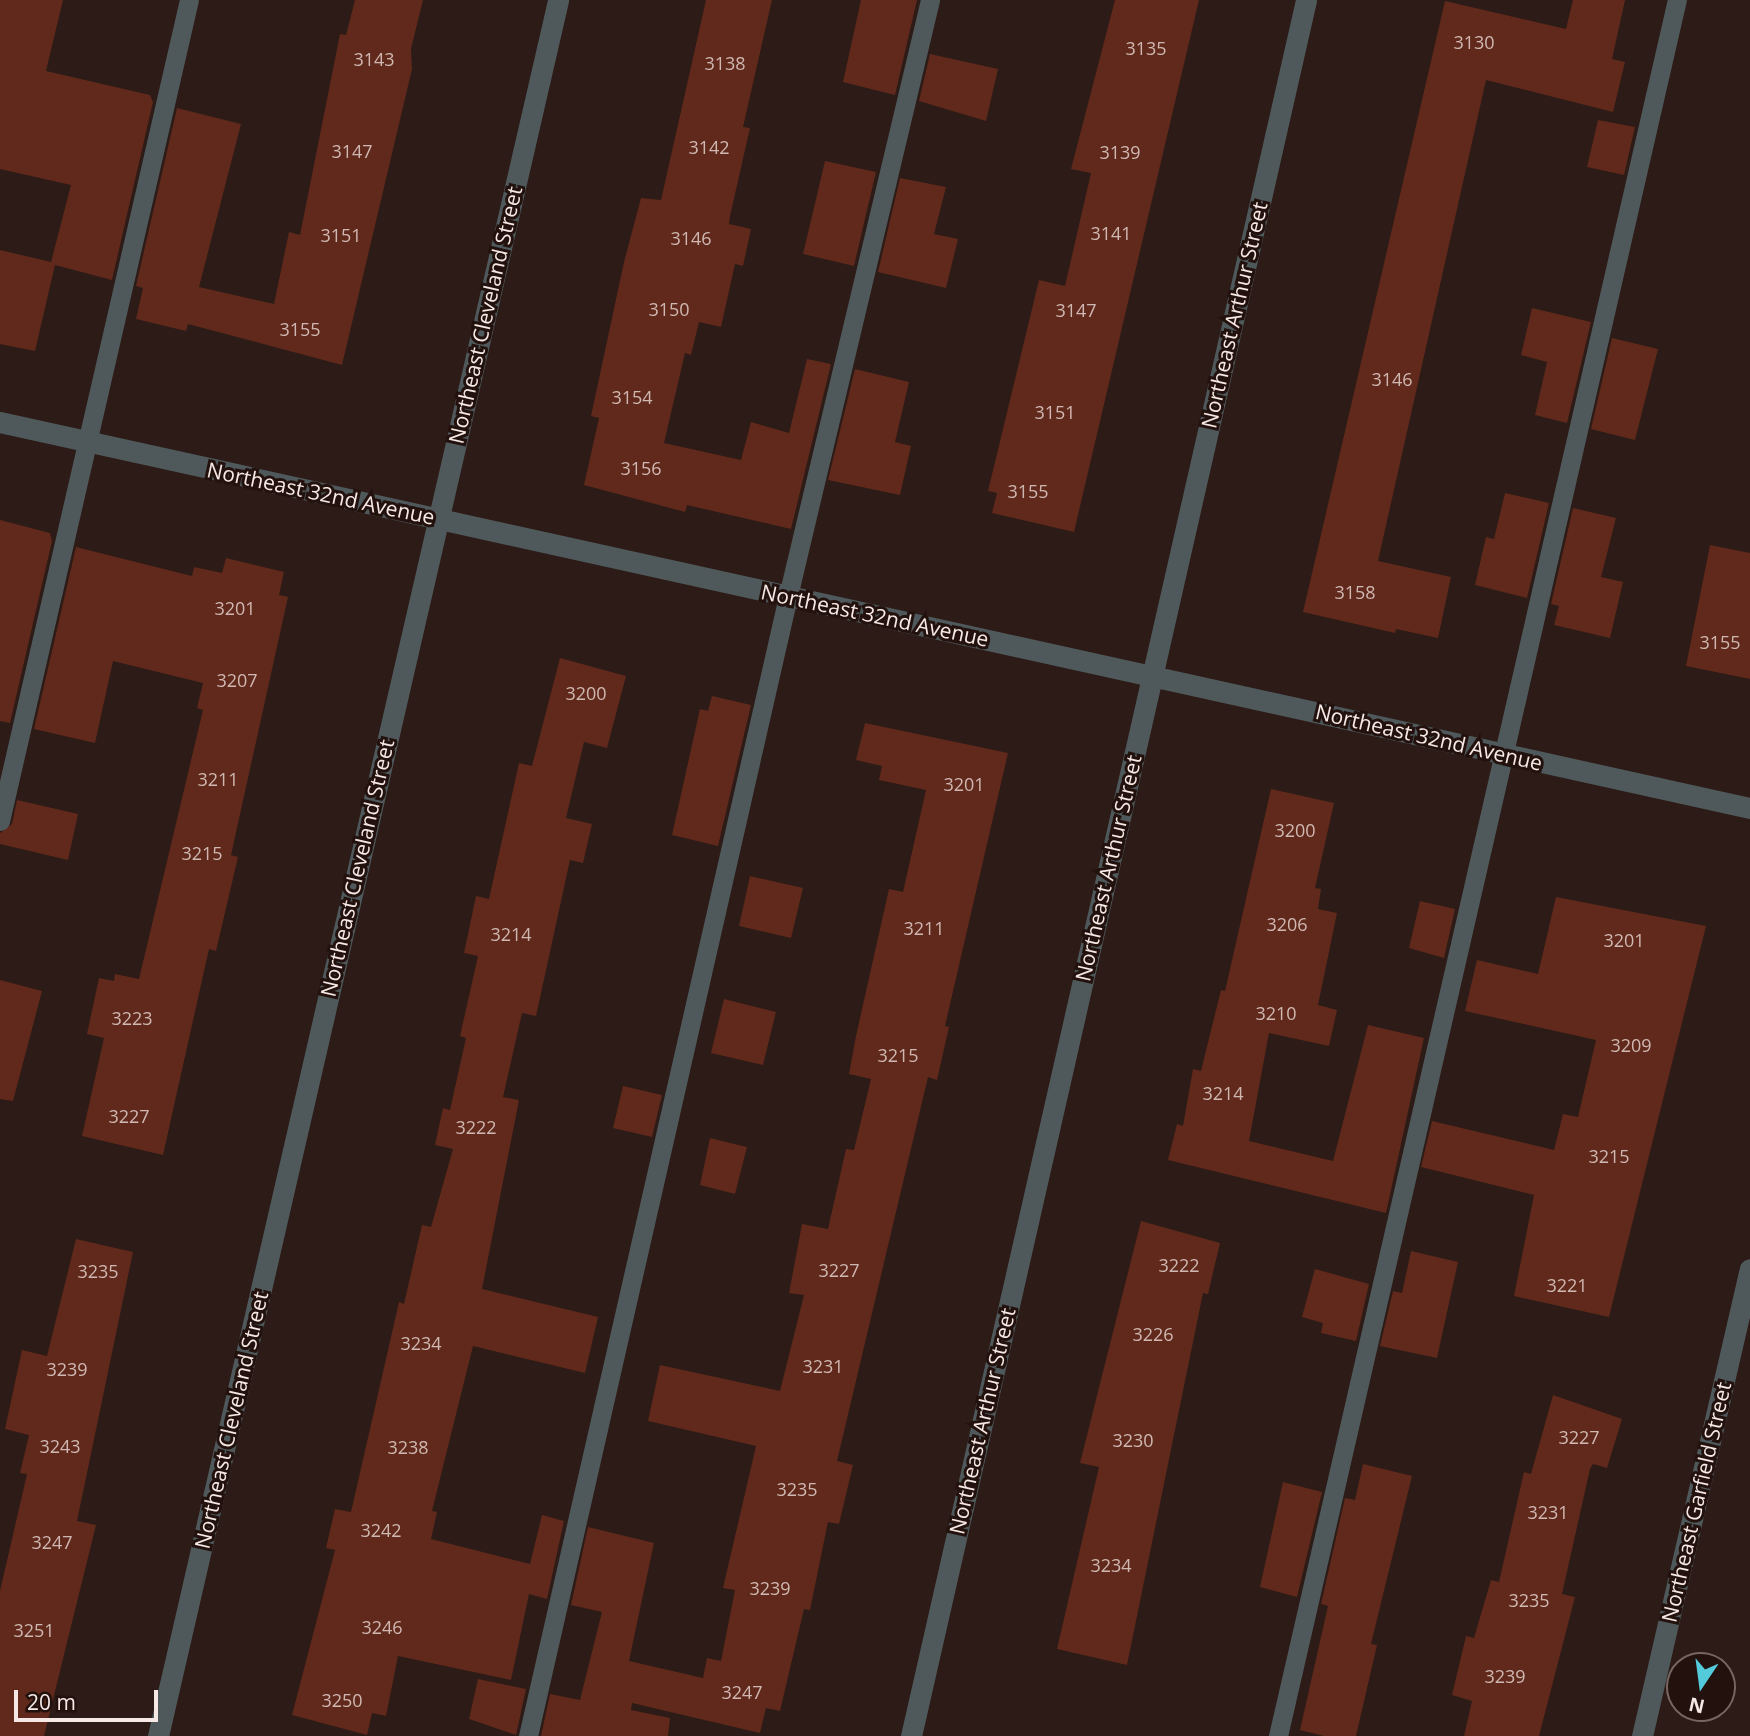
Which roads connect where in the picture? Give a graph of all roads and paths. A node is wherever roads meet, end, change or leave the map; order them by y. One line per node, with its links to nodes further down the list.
1 (189, 0): 7 (lane)
2 (558, 0): 8 (street, Northeast Cleveland Street)
3 (930, 0): 9 (lane)
4 (1307, 0): 10 (street, Northeast Arthur Street)
5 (1677, 0): 11 (lane)
6 (0, 422): 7 (street, Northeast 32nd Avenue)
7 (87, 441): 8 (street, Northeast 32nd Avenue); 13 (lane)
8 (438, 518): 9 (street, Northeast 32nd Avenue); 15 (street, Northeast Cleveland Street)
9 (788, 596): 10 (street, Northeast 32nd Avenue); 16 (lane)
10 (1152, 676): 11 (street, Northeast 32nd Avenue); 17 (street, Northeast Arthur Street)
11 (1503, 753): 12 (street, Northeast 32nd Avenue); 18 (lane)
12 (1750, 808)
13 (0, 821)
14 (1750, 1269): 19 (street, Northeast Garfield Street)
15 (158, 1736)
16 (528, 1736)
17 (911, 1736)
18 (1278, 1736)
19 (1642, 1736)

